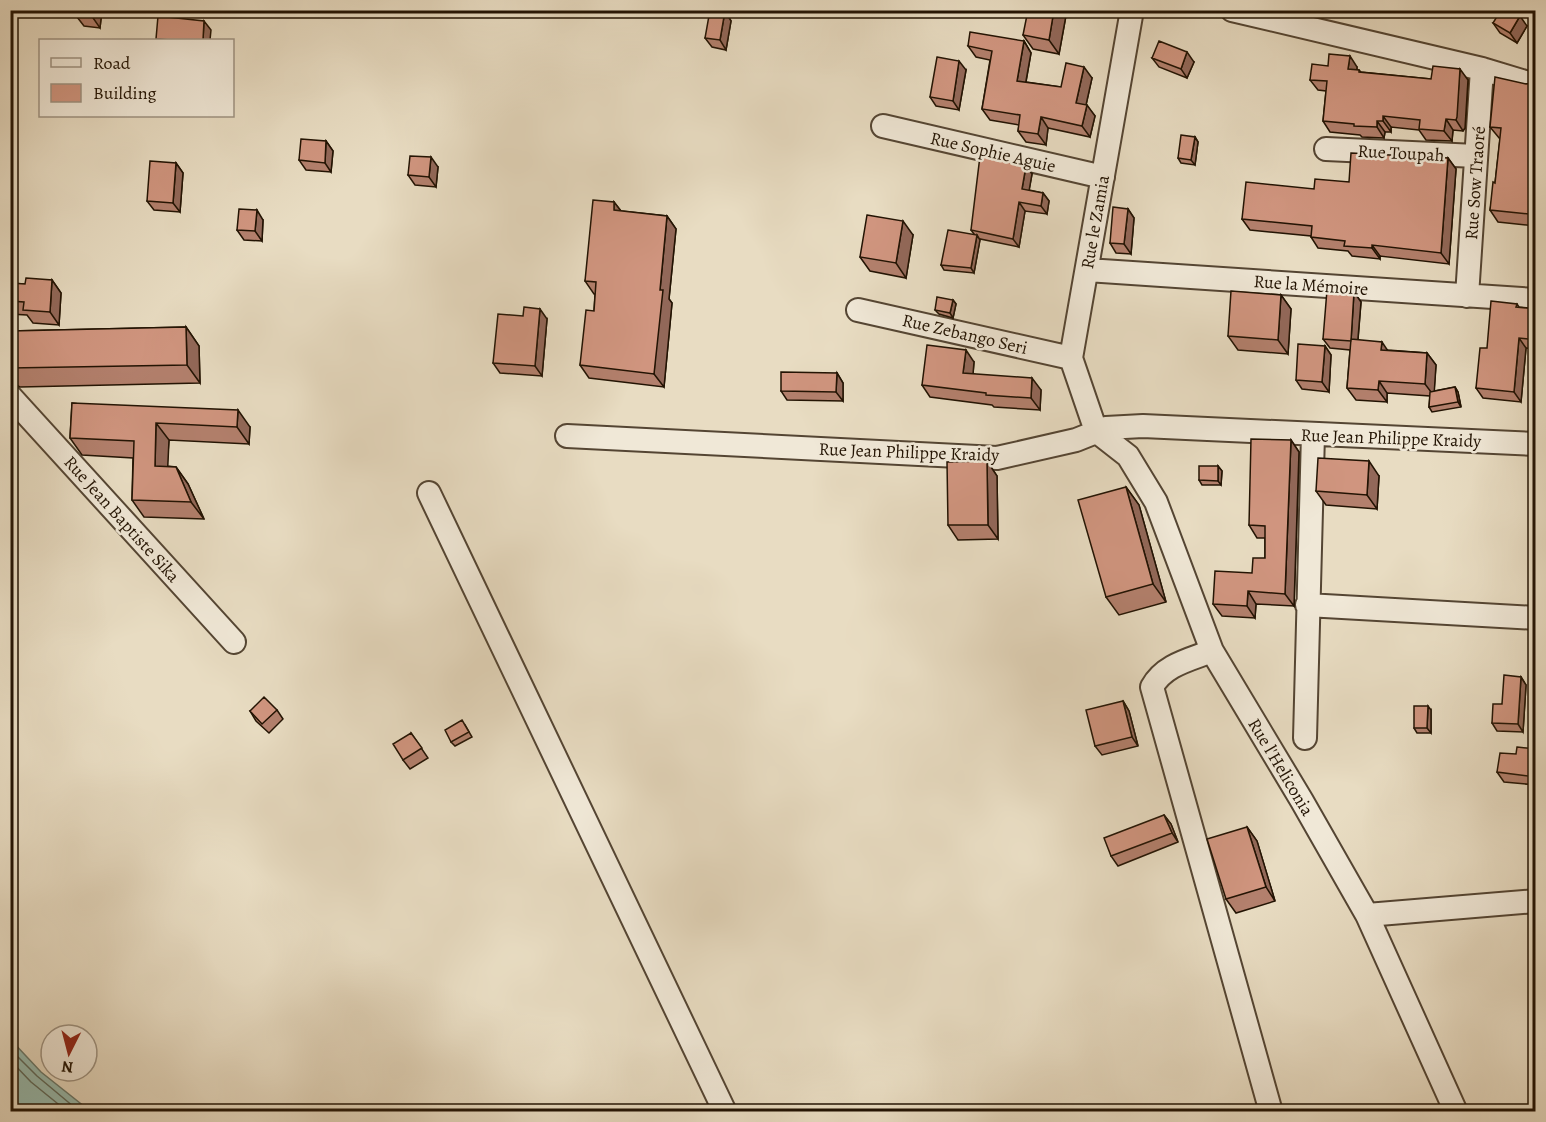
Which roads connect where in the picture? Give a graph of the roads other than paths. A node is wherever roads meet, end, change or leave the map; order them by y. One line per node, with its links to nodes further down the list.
1 (1132, 10): 8 (street, Rue le Zamia)
2 (1232, 10): 3 (street)
3 (1482, 69): 4 (street); 7 (street, Rue Sow Traoré)
4 (1536, 83)
5 (883, 126): 8 (street, Rue Sophie Aguie)
6 (1326, 149): 7 (street, Rue Toupah)
7 (1476, 156): 10 (street, Rue Sow Traoré)
8 (1103, 177): 9 (street, Rue le Zamia)
9 (1086, 270): 10 (street, Rue la Mémoire); 13 (street, Rue le Zamia)
10 (1467, 296): 11 (street, Rue la Mémoire)
11 (1536, 300)
12 (858, 310): 13 (street, Rue Zebango Seri)
13 (1071, 358): 15 (street, Rue le Zamia)
14 (10, 396): 22 (street, Rue Jean Baptiste Sika)
15 (1096, 431): 16 (street, Rue Jean Philippe Kraidy); 17 (street, Rue Jean Philippe Kraidy); 23 (street, Rue l'Heliconia)
16 (1313, 434): 18 (street, Rue Jean Philippe Kraidy); 20 (street, Rue l'Heliconia)
17 (567, 436)
18 (1536, 444)
19 (429, 493): 27 (street)
20 (1307, 605): 21 (street); 24 (street, Rue l'Heliconia)
21 (1536, 618)
22 (234, 642)
23 (1212, 651): 26 (street, Rue l'Heliconia); 28 (street)
24 (1305, 738)
25 (1536, 901): 26 (street)
26 (1367, 915): 29 (street, Rue l'Heliconia)
27 (725, 1112)
28 (1271, 1112)
29 (1456, 1112)

